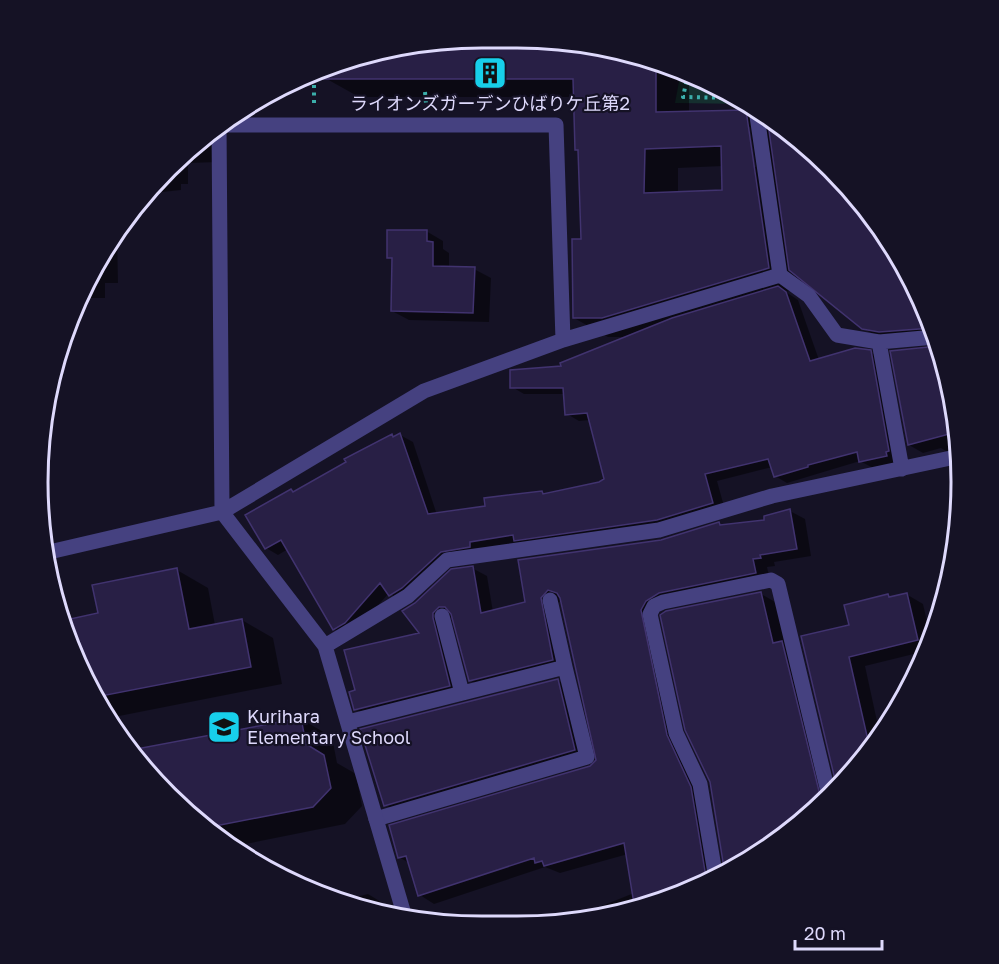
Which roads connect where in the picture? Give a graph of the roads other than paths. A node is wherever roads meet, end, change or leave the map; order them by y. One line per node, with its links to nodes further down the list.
1 (758, 121): 4 (street)
2 (236, 125): 6 (street)
3 (219, 137): 10 (street)
4 (780, 275): 6 (street); 7 (street)
5 (926, 338): 7 (street)
6 (563, 340): 10 (street)
7 (879, 342): 9 (street)
8 (950, 458): 9 (street)
9 (902, 469): 14 (street)
10 (222, 512): 11 (street); 14 (street)
11 (54, 551)
12 (550, 600): 15 (street)
13 (442, 616): 16 (street)
14 (325, 646): 17 (street)
15 (565, 667): 16 (street); 19 (street)
16 (462, 693): 17 (street)
17 (348, 722): 19 (street)
18 (827, 786): 20 (street)
19 (376, 819): 21 (street)
20 (714, 868)
21 (402, 909)

